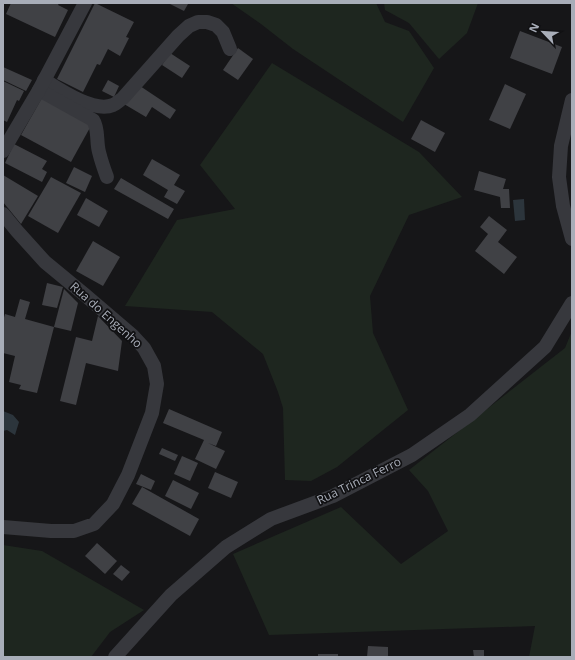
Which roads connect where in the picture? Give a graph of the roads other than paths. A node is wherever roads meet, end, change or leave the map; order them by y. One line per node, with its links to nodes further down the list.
1 (85, 3): 3 (street)
2 (230, 49): 3 (street)
3 (42, 85): 5 (street); 6 (street)
4 (572, 102): 8 (street)
5 (3, 151)
6 (107, 177)
7 (3, 214): 10 (street, Rua do Engenho)
8 (572, 239)
9 (572, 303): 11 (street, Rua Trinca Ferro)
10 (3, 528)
11 (115, 657)

